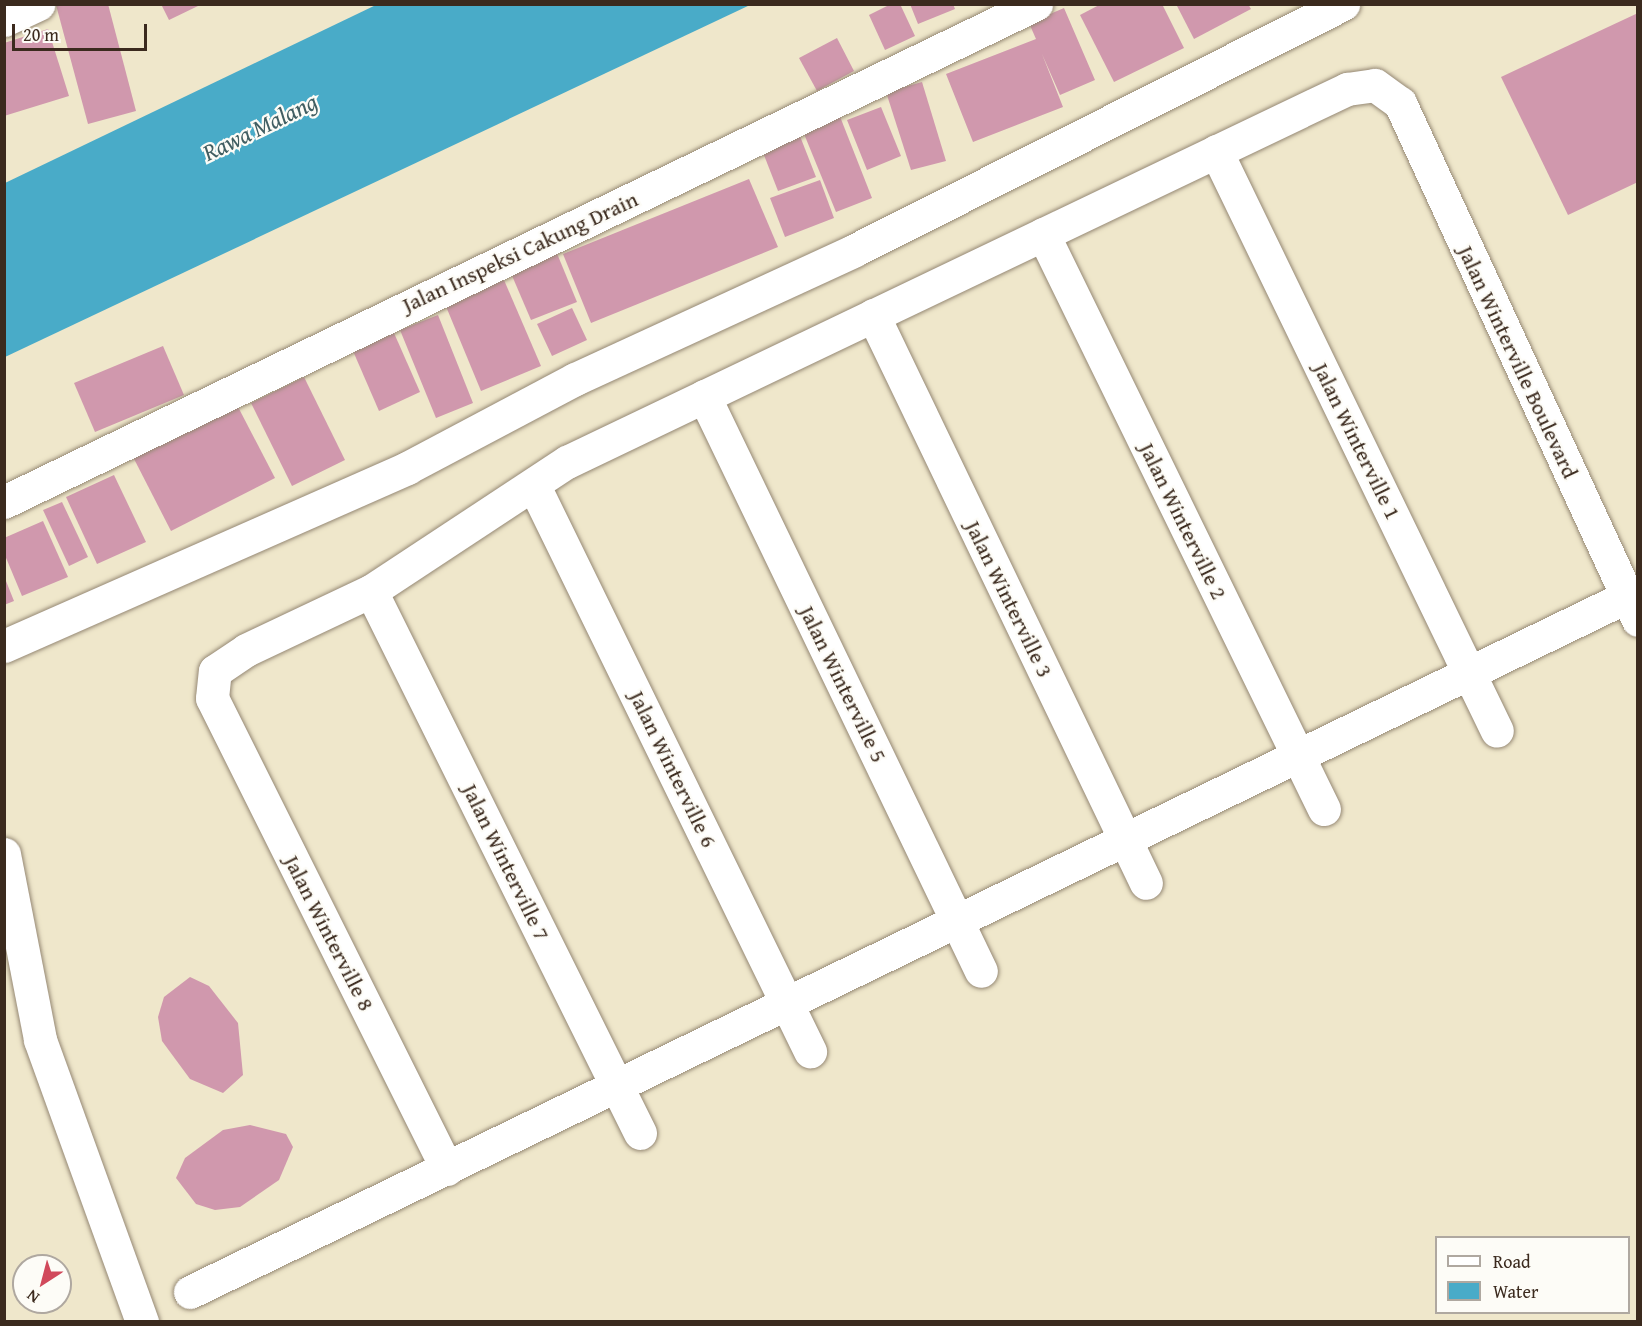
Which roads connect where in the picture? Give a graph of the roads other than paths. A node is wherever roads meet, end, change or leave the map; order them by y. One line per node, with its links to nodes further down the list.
1 (39, 4): 4 (street)
2 (1036, 4): 10 (street, Jalan Inspeksi Cakung Drain)
3 (1343, 4): 13 (street)
4 (4, 20)
5 (1216, 151): 6 (street); 12 (street, Jalan Winterville Boulevard); 14 (street, Jalan Winterville 1)
6 (1043, 234): 7 (street); 16 (street, Jalan Winterville 2)
7 (873, 315): 8 (street); 18 (street, Jalan Winterville 3)
8 (704, 396): 9 (street); 21 (street, Jalan Winterville 5)
9 (535, 488): 11 (street); 23 (street, Jalan Winterville 6)
10 (4, 502)
11 (371, 591): 25 (street, Jalan Winterville 7); 27 (street, Jalan Winterville 8)
12 (1632, 608): 14 (street)
13 (4, 646)
14 (1470, 675): 15 (street, Jalan Winterville 1); 16 (street)
15 (1497, 731)
16 (1299, 758): 17 (street, Jalan Winterville 2); 18 (street)
17 (1324, 809)
18 (1125, 841): 20 (street, Jalan Winterville 3); 21 (street)
19 (4, 854): 29 (street)
20 (1146, 883)
21 (958, 922): 22 (street, Jalan Winterville 5); 23 (street)
22 (981, 972)
23 (787, 1004): 24 (street, Jalan Winterville 6); 25 (street)
24 (810, 1051)
25 (617, 1086): 26 (street, Jalan Winterville 7); 27 (street)
26 (640, 1133)
27 (447, 1168): 28 (street)
28 (190, 1292)
29 (142, 1322)

